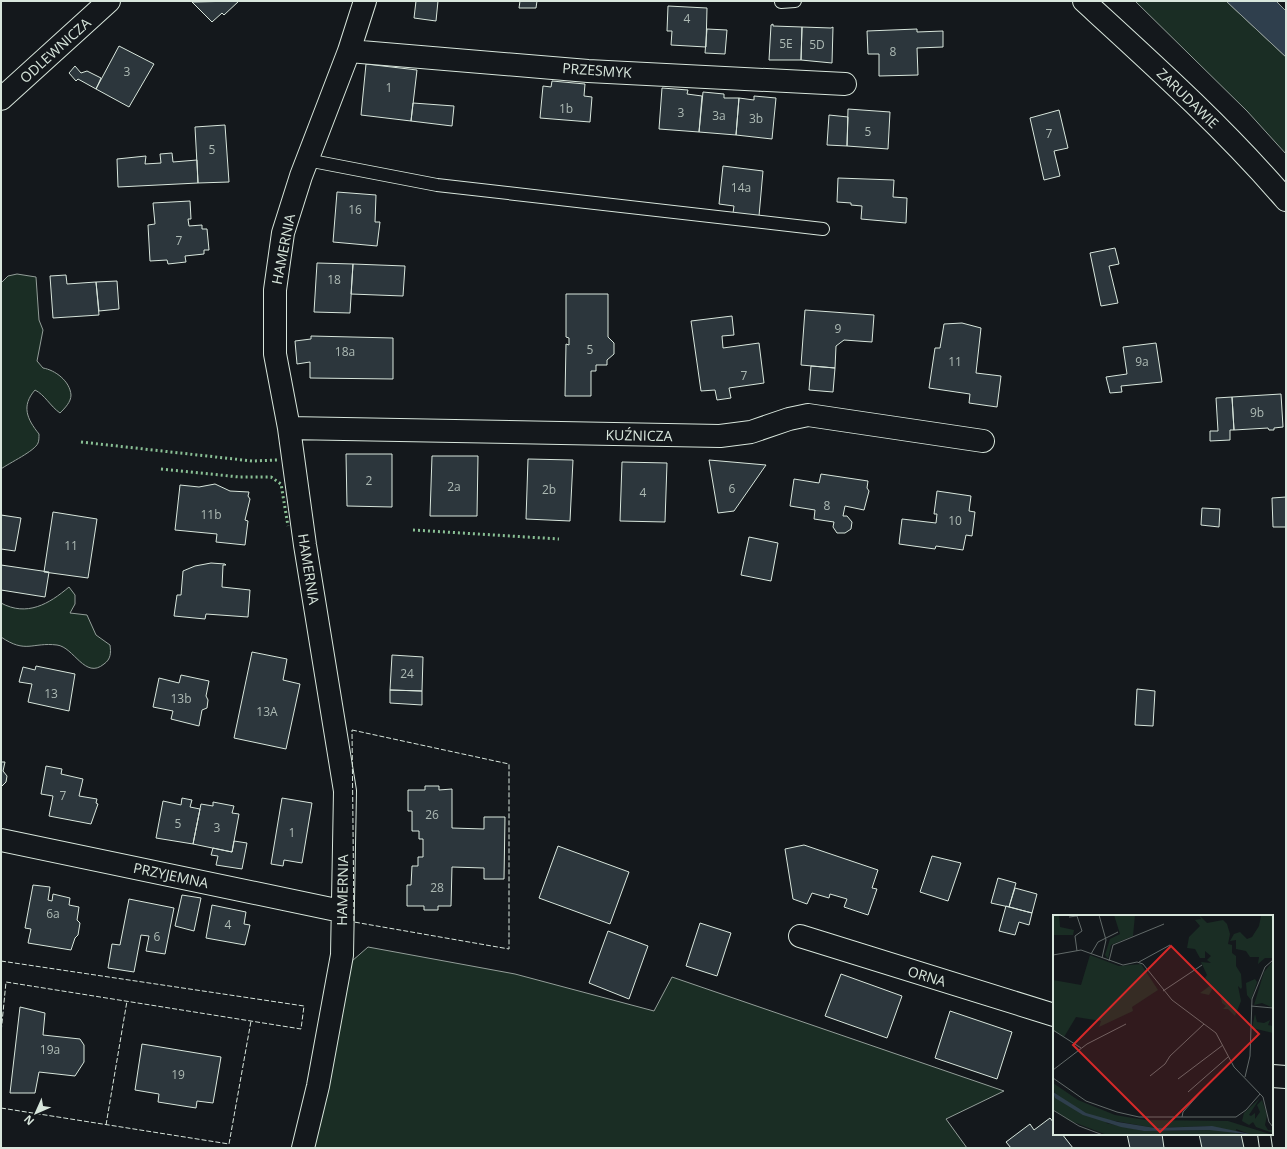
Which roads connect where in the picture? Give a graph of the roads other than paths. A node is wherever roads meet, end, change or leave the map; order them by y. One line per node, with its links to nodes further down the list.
1 (109, 1): 8 (street, ODLEWNICZA)
2 (365, 1): 6 (street, HAMERNIA)
3 (795, 1): 5 (lane)
4 (1084, 1): 10 (street, ZARUDAWIE)
5 (781, 2)
6 (349, 51): 7 (street, PRZESMYK); 9 (street, HAMERNIA)
7 (845, 84)
8 (1, 99)
9 (307, 160): 11 (lane); 12 (street, HAMERNIA)
10 (1286, 200)
11 (823, 229)
12 (290, 428): 13 (street, KUŹNICZA); 15 (street, HAMERNIA)
13 (983, 441)
14 (1, 840): 15 (street, PRZYJEMNA)
15 (341, 911): 21 (street, HAMERNIA)
16 (800, 936): 17 (street, ORNA)
17 (1053, 1015)
18 (1273, 1076): 19 (street)
19 (1286, 1077)
20 (1264, 1135): 22 (lane)
21 (303, 1148)
22 (1266, 1148)

